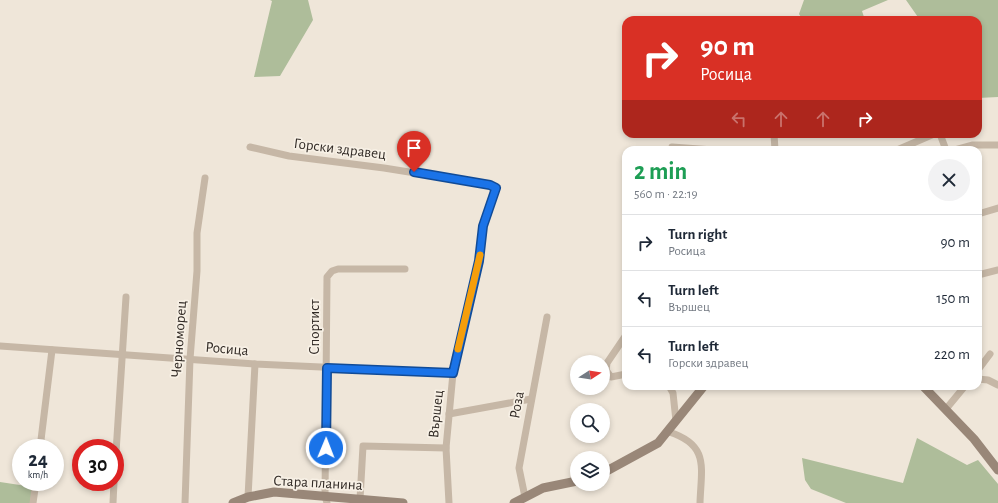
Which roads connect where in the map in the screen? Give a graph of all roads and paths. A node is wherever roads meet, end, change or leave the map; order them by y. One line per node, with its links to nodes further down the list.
1 (925, 138): 3 (street)
2 (998, 145): 4 (street)
3 (906, 146)
4 (968, 146)
5 (250, 147): 7 (street, Горски здравец)
6 (205, 178): 20 (street, Черноморец)
7 (496, 188): 24 (street, Вършец)
8 (998, 208): 9 (street)
9 (982, 213)
10 (405, 269): 23 (street, Спортист)
11 (998, 270): 12 (street)
12 (982, 274)
13 (126, 297): 19 (street)
14 (546, 317): 32 (street, Роза)
15 (622, 341): 25 (street)
16 (0, 346): 17 (street, Росица)
17 (52, 350): 19 (street, Росица); 37 (street)
18 (990, 354): 22 (street)
19 (122, 355): 20 (street, Росица); 38 (street)
20 (190, 359): 21 (street, Росица); 52 (street, Черноморец)
21 (255, 364): 23 (street, Росица); 45 (street)
22 (982, 365)
23 (327, 368): 24 (street, Росица); 47 (street, Спортист)
24 (453, 373): 34 (street, Вършец)
25 (622, 375)
26 (982, 379): 27 (street)
27 (998, 385)
28 (671, 390): 35 (street)
29 (701, 390): 35 (street)
30 (927, 390): 33 (street)
31 (962, 390): 33 (street)
32 (531, 399): 34 (street); 46 (street, Роза)
33 (946, 409): 41 (street)
34 (449, 414): 39 (street, Вършец)
35 (676, 421): 36 (street)
36 (669, 432): 40 (street); 57 (street)
37 (41, 439)
38 (117, 439)
39 (446, 448): 48 (street); 55 (street, Вършец)
40 (610, 469)
41 (998, 470)
42 (570, 483): 46 (street)
43 (35, 491): 50 (street)
44 (114, 491): 51 (street)
45 (248, 497): 47 (street, Стара планина); 53 (street, Стара планина)
46 (526, 497): 56 (street)
47 (326, 499): 48 (street, Стара планина)
48 (360, 499): 49 (street, Стара планина)
49 (386, 502): 54 (street, Стара планина)
50 (33, 503)
51 (113, 503)
52 (184, 503)
53 (233, 503)
54 (403, 503)
55 (449, 503)
56 (514, 503)
57 (700, 503)

